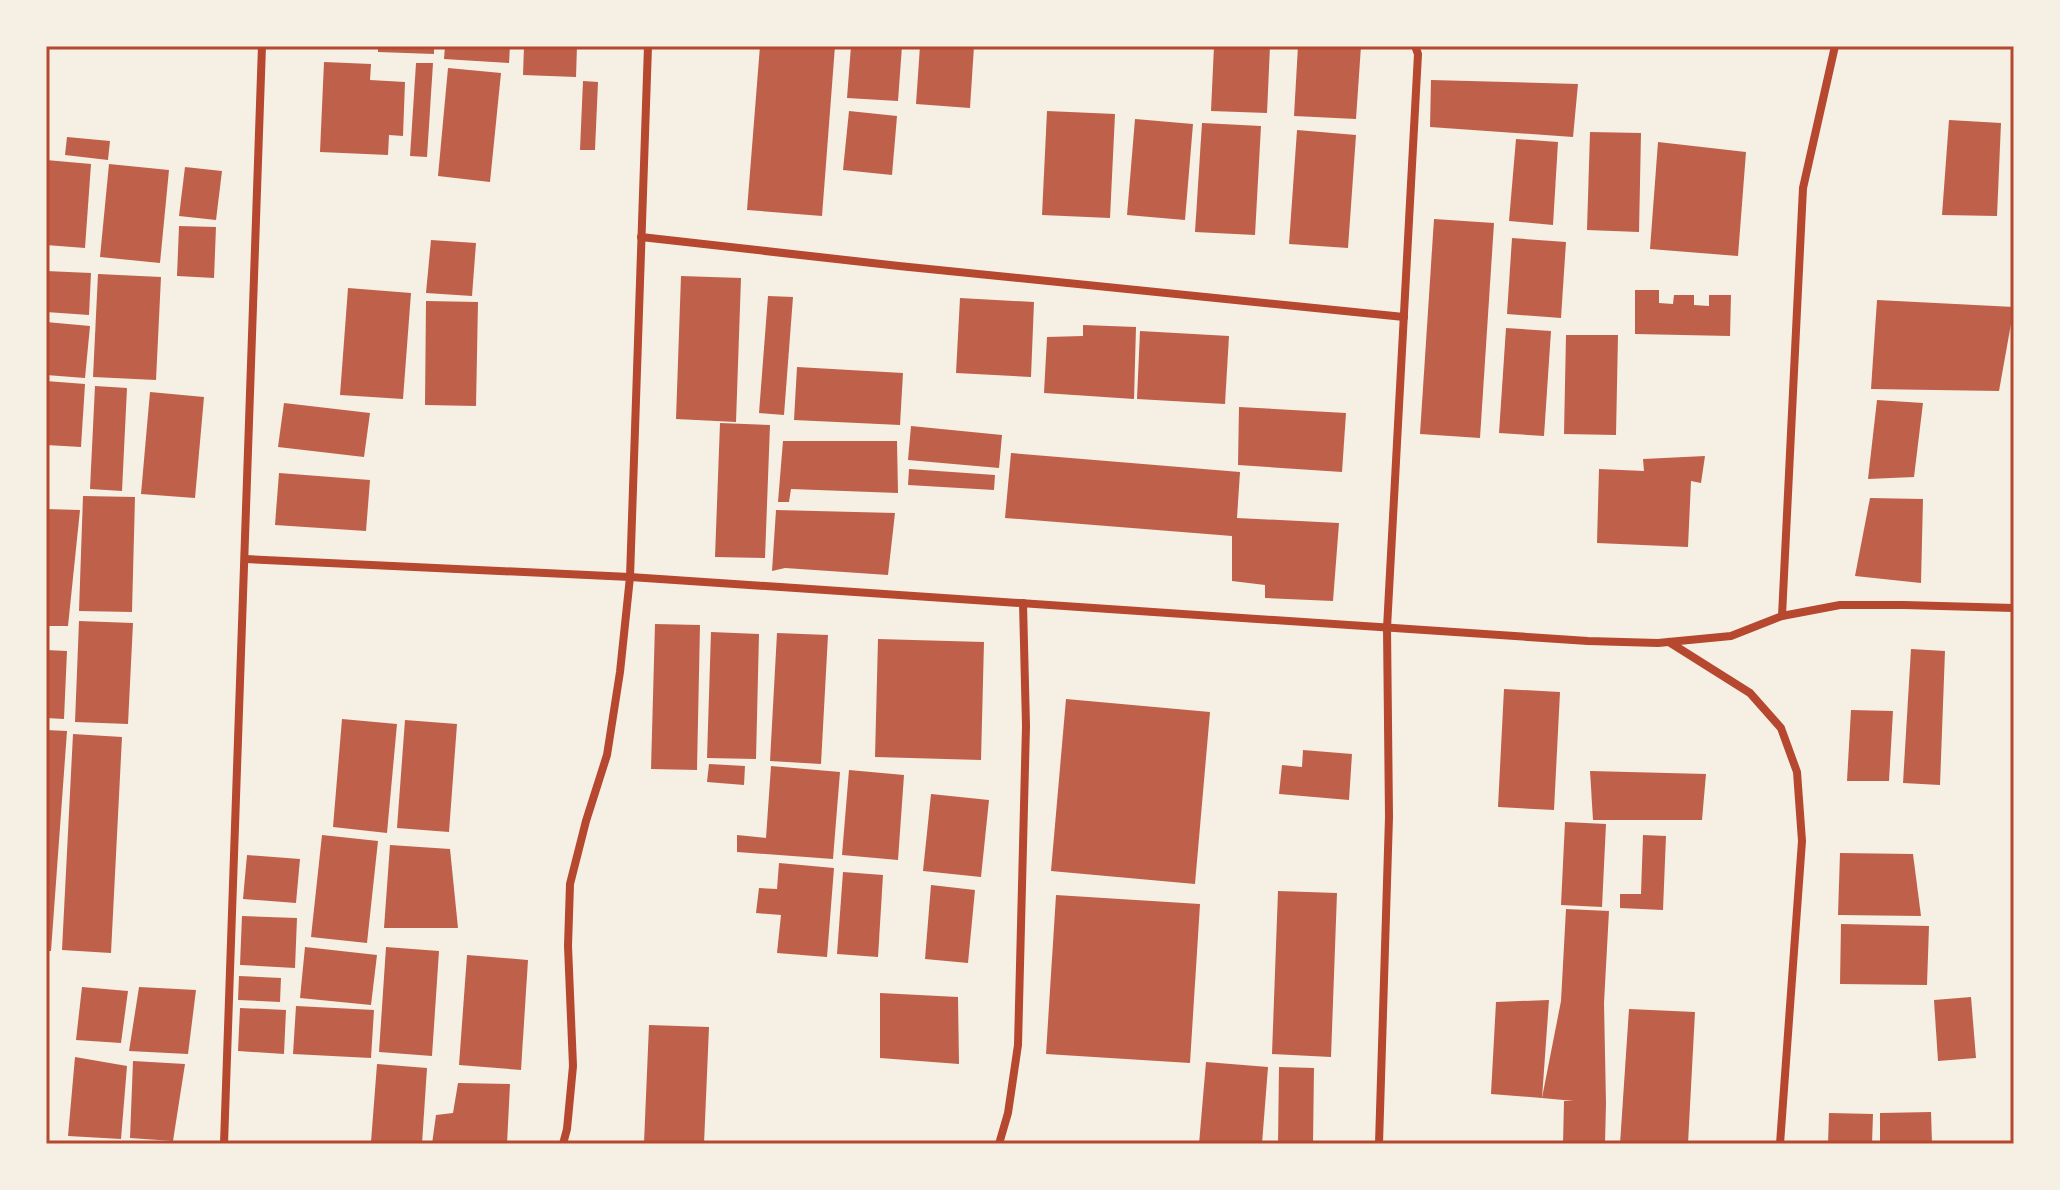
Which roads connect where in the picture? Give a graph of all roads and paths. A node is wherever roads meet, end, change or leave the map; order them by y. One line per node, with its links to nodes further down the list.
1 (262, 46): 7 (street)
2 (648, 46): 5 (street)
3 (1415, 46): 6 (street)
4 (1835, 46): 11 (street)
5 (641, 237): 6 (street); 8 (street)
6 (1404, 317): 12 (street)
7 (245, 559): 8 (street); 14 (street)
8 (630, 577): 9 (street); 15 (street)
9 (1023, 603): 12 (street); 16 (street)
10 (2014, 608): 11 (street)
11 (1782, 616): 13 (street)
12 (1387, 628): 13 (street); 17 (street)
13 (1669, 642): 18 (street)
14 (224, 1144)
15 (563, 1144)
16 (999, 1144)
17 (1379, 1144)
18 (1780, 1144)

